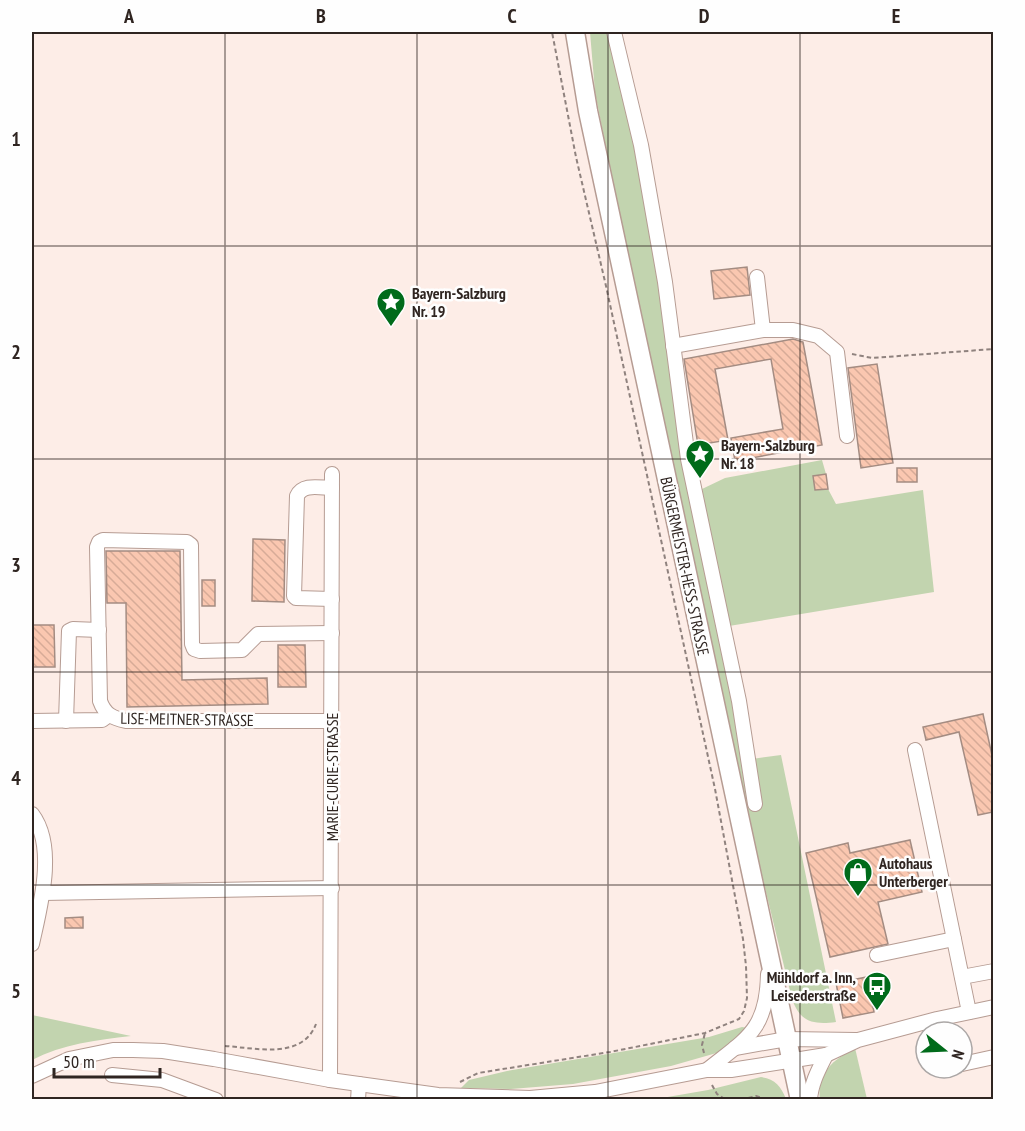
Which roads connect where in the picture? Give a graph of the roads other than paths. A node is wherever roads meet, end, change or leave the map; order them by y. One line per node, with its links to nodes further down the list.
1 (575, 32): 21 (main road, BÜRGERMEISTER-HESS-STRASSE)
2 (614, 32): 5 (street)
3 (758, 277): 4 (street)
4 (763, 330): 5 (street); 6 (street)
5 (673, 346): 15 (street)
6 (847, 435)
7 (332, 599): 7 (street, MARIE-CURIE-STRASSE); 9 (street, MARIE-CURIE-STRASSE)
8 (99, 623): 9 (street, LISE-MEITNER-STRASSE); 10 (street, LISE-MEITNER-STRASSE); 12 (street)
9 (332, 633): 13 (street, MARIE-CURIE-STRASSE)
10 (109, 715): 12 (street); 13 (street, LISE-MEITNER-STRASSE)
11 (32, 721): 12 (street)
12 (66, 721)
13 (332, 721): 17 (street, MARIE-CURIE-STRASSE)
14 (915, 750): 19 (street)
15 (755, 804)
16 (32, 814): 18 (street)
17 (332, 888): 18 (street); 39 (street, MARIE-CURIE-STRASSE)
18 (43, 893): 20 (street)
19 (954, 939): 22 (street); 24 (street)
20 (32, 944)
21 (769, 954): 29 (main road, BÜRGERMEISTER-HESS-STRASSE); 31 (street)
22 (877, 955)
23 (993, 970): 24 (street)
24 (962, 977): 26 (street)
25 (993, 1007): 26 (street)
26 (969, 1012): 27 (street)
27 (950, 1020)
28 (914, 1030): 30 (street)
29 (787, 1039): 30 (street); 31 (street); 34 (main road, BÜRGERMEISTER-HESS-STRASSE)
30 (858, 1040): 32 (street)
31 (734, 1048): 36 (street)
32 (826, 1055): 34 (street); 47 (street)
33 (993, 1057): 35 (street)
34 (793, 1061): 36 (street); 46 (main road, BÜRGERMEISTER-HESS-STRASSE)
35 (974, 1061)
36 (707, 1070): 41 (street)
37 (112, 1075): 44 (street)
38 (32, 1076): 39 (street)
39 (330, 1080): 40 (street)
40 (359, 1084): 42 (street); 45 (street)
41 (596, 1096): 43 (street)
42 (441, 1097): 43 (street)
43 (484, 1099)
44 (216, 1100)
45 (358, 1100)
46 (800, 1100)
47 (810, 1100)

